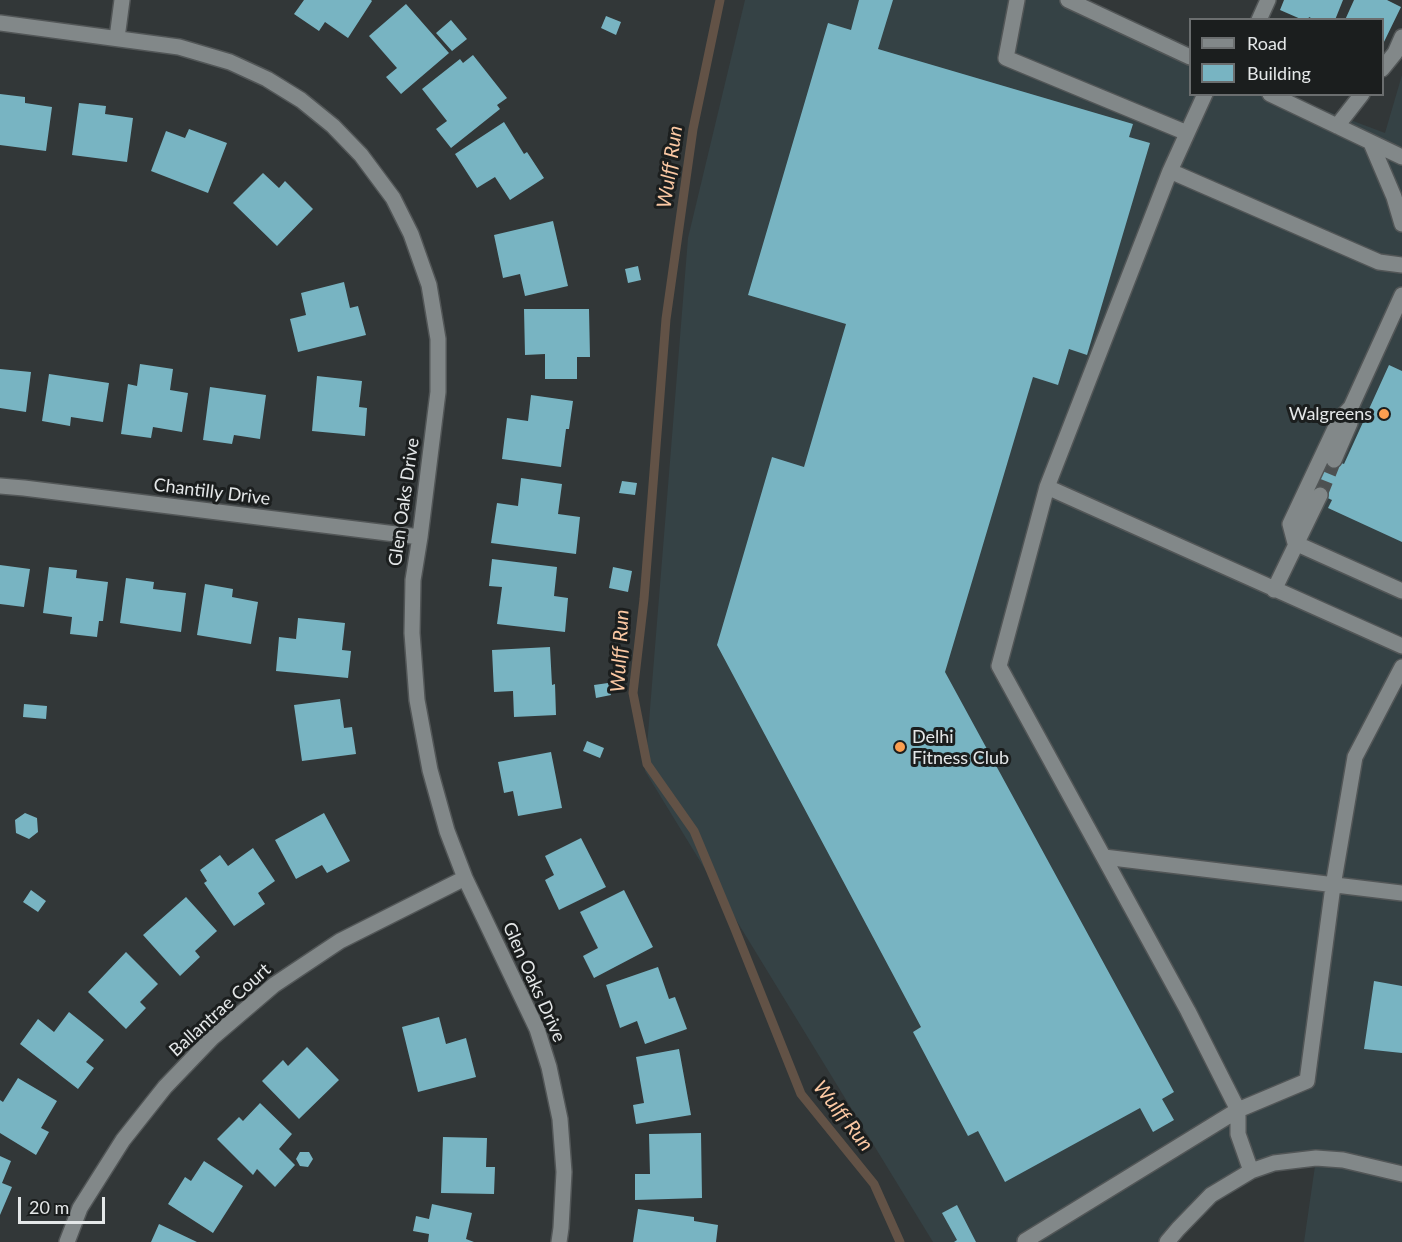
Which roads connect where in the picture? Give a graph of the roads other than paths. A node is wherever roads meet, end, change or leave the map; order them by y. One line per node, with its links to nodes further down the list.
1 (122, 0): 8 (street)
2 (1017, 0): 15 (street)
3 (1068, 0): 9 (street)
4 (1268, 0): 5 (street)
5 (1260, 18)
6 (0, 23): 8 (street, Glen Oaks Drive)
7 (1402, 37): 10 (street)
8 (117, 38): 27 (street, Glen Oaks Drive)
9 (1189, 56)
10 (1384, 68)
11 (1204, 96): 15 (street)
12 (1274, 96): 14 (street)
13 (1360, 96): 14 (street)
14 (1336, 126): 16 (street)
15 (1187, 133): 18 (street)
16 (1371, 143): 17 (street); 19 (street)
17 (1401, 154)
18 (1170, 171): 20 (street); 25 (street)
19 (1402, 224)
20 (1402, 265)
21 (1402, 296): 22 (street)
22 (1351, 407): 23 (street); 28 (street)
23 (1334, 460)
24 (0, 486): 27 (street, Chantilly Drive)
25 (1047, 487): 29 (street); 33 (street)
26 (1320, 495): 28 (street)
27 (420, 537): 34 (street, Glen Oaks Drive)
28 (1295, 543): 29 (street); 30 (street)
29 (1274, 590): 31 (street)
30 (1402, 591)
31 (1402, 646)
32 (1402, 667): 35 (street)
33 (1104, 857): 35 (street); 37 (street)
34 (465, 878): 40 (street, Ballantrae Court); 41 (street, Glen Oaks Drive)
35 (1333, 886): 36 (street); 37 (street)
36 (1402, 893)
37 (1238, 1110): 38 (street); 42 (street)
38 (1251, 1171): 39 (street); 43 (street)
39 (1402, 1174)
40 (67, 1242)
41 (559, 1242)
42 (1026, 1242)
43 (1167, 1242)

